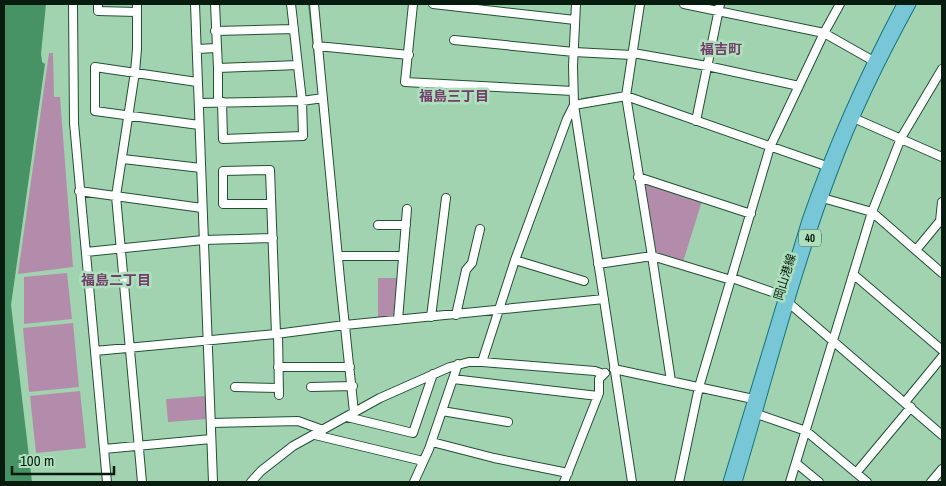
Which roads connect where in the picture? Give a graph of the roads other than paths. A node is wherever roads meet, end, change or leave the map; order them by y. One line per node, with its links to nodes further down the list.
1 (73, 4): 54 (street)
2 (98, 4): 16 (street)
3 (195, 4): 24 (street)
4 (215, 4): 19 (street)
5 (291, 4): 18 (street)
6 (314, 4): 22 (street)
7 (413, 4): 27 (street)
8 (433, 4): 17 (street)
9 (576, 4): 17 (street)
10 (640, 4): 26 (street)
11 (684, 4): 15 (street)
12 (840, 4): 20 (street)
13 (902, 4): 28 (main road, 岡山港線 / 40)
14 (911, 4): 28 (main road, 岡山港線 / 40)
15 (720, 7): 20 (street); 30 (street)
16 (137, 8): 33 (street)
17 (575, 20): 25 (street)
18 (294, 29): 19 (street); 29 (street)
19 (216, 31): 23 (street)
20 (824, 33): 28 (street); 35 (street)
21 (454, 40): 25 (street)
22 (317, 46): 27 (street); 38 (street)
23 (216, 48): 24 (street); 31 (street)
24 (199, 49): 34 (street)
25 (574, 52): 26 (street); 36 (street)
26 (633, 54): 30 (street); 37 (street)
27 (409, 55): 36 (street)
28 (876, 62): 44 (main road, 岡山港線 / 40)
29 (298, 65): 31 (street); 39 (street)
30 (708, 66): 35 (street); 45 (street)
31 (218, 68): 41 (street)
32 (942, 69): 47 (street)
33 (135, 72): 34 (street); 43 (street); 43 (street)
34 (197, 82): 40 (street)
35 (799, 86): 48 (street)
36 (573, 91): 42 (street)
37 (626, 96): 42 (street); 45 (street); 53 (street)
38 (321, 98): 39 (street); 72 (street)
39 (302, 101): 41 (street); 41 (street)
40 (201, 102): 41 (street); 46 (street)
41 (220, 102)
42 (574, 105): 75 (street); 76 (street)
43 (129, 116): 46 (street); 50 (street)
44 (850, 117): 47 (street); 51 (main road, 岡山港線 / 40)
45 (696, 121): 48 (street)
46 (199, 125): 52 (street)
47 (901, 138): 49 (street); 62 (street)
48 (770, 147): 51 (street); 63 (street)
49 (942, 157)
50 (122, 159): 52 (street); 55 (street)
51 (830, 167): 56 (main road, 岡山港線 / 40)
52 (201, 168): 60 (street)
53 (638, 176): 63 (street); 74 (street)
54 (80, 191): 55 (street); 71 (street)
55 (116, 196): 60 (street); 69 (street)
56 (819, 197): 62 (street); 82 (main road, 岡山港線 / 40)
57 (446, 198): 85 (street)
58 (942, 202): 70 (street)
59 (271, 204): 59 (street); 67 (street)
60 (202, 208): 68 (street)
61 (407, 208): 65 (street)
62 (872, 212): 70 (street); 78 (street)
63 (751, 214): 79 (street)
64 (378, 225): 65 (street)
65 (406, 225): 73 (street)
66 (480, 229): 84 (street)
67 (273, 238): 68 (street); 88 (street)
68 (206, 240): 69 (street); 89 (street)
69 (121, 249): 71 (street); 91 (street)
70 (916, 250): 77 (street)
71 (86, 252): 93 (street)
72 (338, 256): 73 (street); 87 (street)
73 (403, 256): 86 (street)
74 (652, 256): 76 (street); 79 (street); 103 (street)
75 (515, 260): 80 (street); 83 (street)
76 (598, 264): 81 (street)
77 (942, 273)
78 (853, 274): 90 (street); 92 (street)
79 (732, 279): 82 (street); 107 (street)
80 (584, 281)
81 (604, 299): 83 (street); 99 (street)
82 (787, 300): 90 (street); 110 (main road, 岡山港線 / 40)
83 (497, 311): 84 (street); 95 (street)
84 (456, 315): 85 (street)
85 (431, 317): 86 (street)
86 (398, 320): 87 (street)
87 (345, 325): 88 (street); 98 (street)
88 (277, 334): 89 (street); 97 (street)
89 (209, 340): 91 (street); 115 (street)
90 (834, 341): 109 (street); 117 (street)
91 (129, 348): 93 (street); 122 (street)
92 (942, 350)
93 (95, 351): 123 (street)
94 (942, 357): 109 (street)
95 (482, 362): 96 (street); 101 (street)
96 (458, 364): 100 (street); 102 (street)
97 (278, 367): 98 (street); 105 (street)
98 (348, 367): 104 (street)
99 (614, 370): 101 (street); 103 (street); 135 (street)
100 (433, 374): 111 (street); 113 (street)
101 (603, 374): 108 (street)
102 (453, 379): 108 (street); 112 (street)
103 (671, 381): 107 (street)
104 (351, 386): 106 (street); 111 (street)
105 (235, 387)
106 (311, 387)
107 (698, 387): 110 (street); 136 (street)
108 (598, 396): 127 (street)
109 (908, 404): 119 (street); 128 (street)
110 (755, 406): 117 (street); 137 (main road, 岡山港線 / 40); 138 (main road, 岡山港線 / 40)
111 (354, 412): 113 (street)
112 (442, 412): 114 (street); 121 (street)
113 (347, 417): 116 (street)
114 (508, 422)
115 (213, 423): 116 (street); 120 (street)
116 (323, 430): 118 (street)
117 (806, 430): 125 (street); 128 (street)
118 (315, 435): 124 (street); 132 (street)
119 (942, 435)
120 (211, 439): 122 (street); 131 (street)
121 (432, 442): 124 (street); 127 (street)
122 (139, 446): 123 (street); 130 (street)
123 (104, 450): 129 (street)
124 (421, 461): 133 (street)
125 (796, 463): 139 (street); 140 (street)
126 (942, 469): 143 (street)
127 (568, 473): 134 (street)
128 (857, 474): 141 (street); 142 (street)
129 (107, 482)
130 (142, 482)
131 (213, 482)
132 (251, 482)
133 (414, 482)
134 (564, 482)
135 (632, 482)
136 (679, 482)
137 (728, 482)
138 (737, 482)
139 (790, 482)
140 (819, 482)
141 (852, 482)
142 (867, 482)
143 (932, 482)

